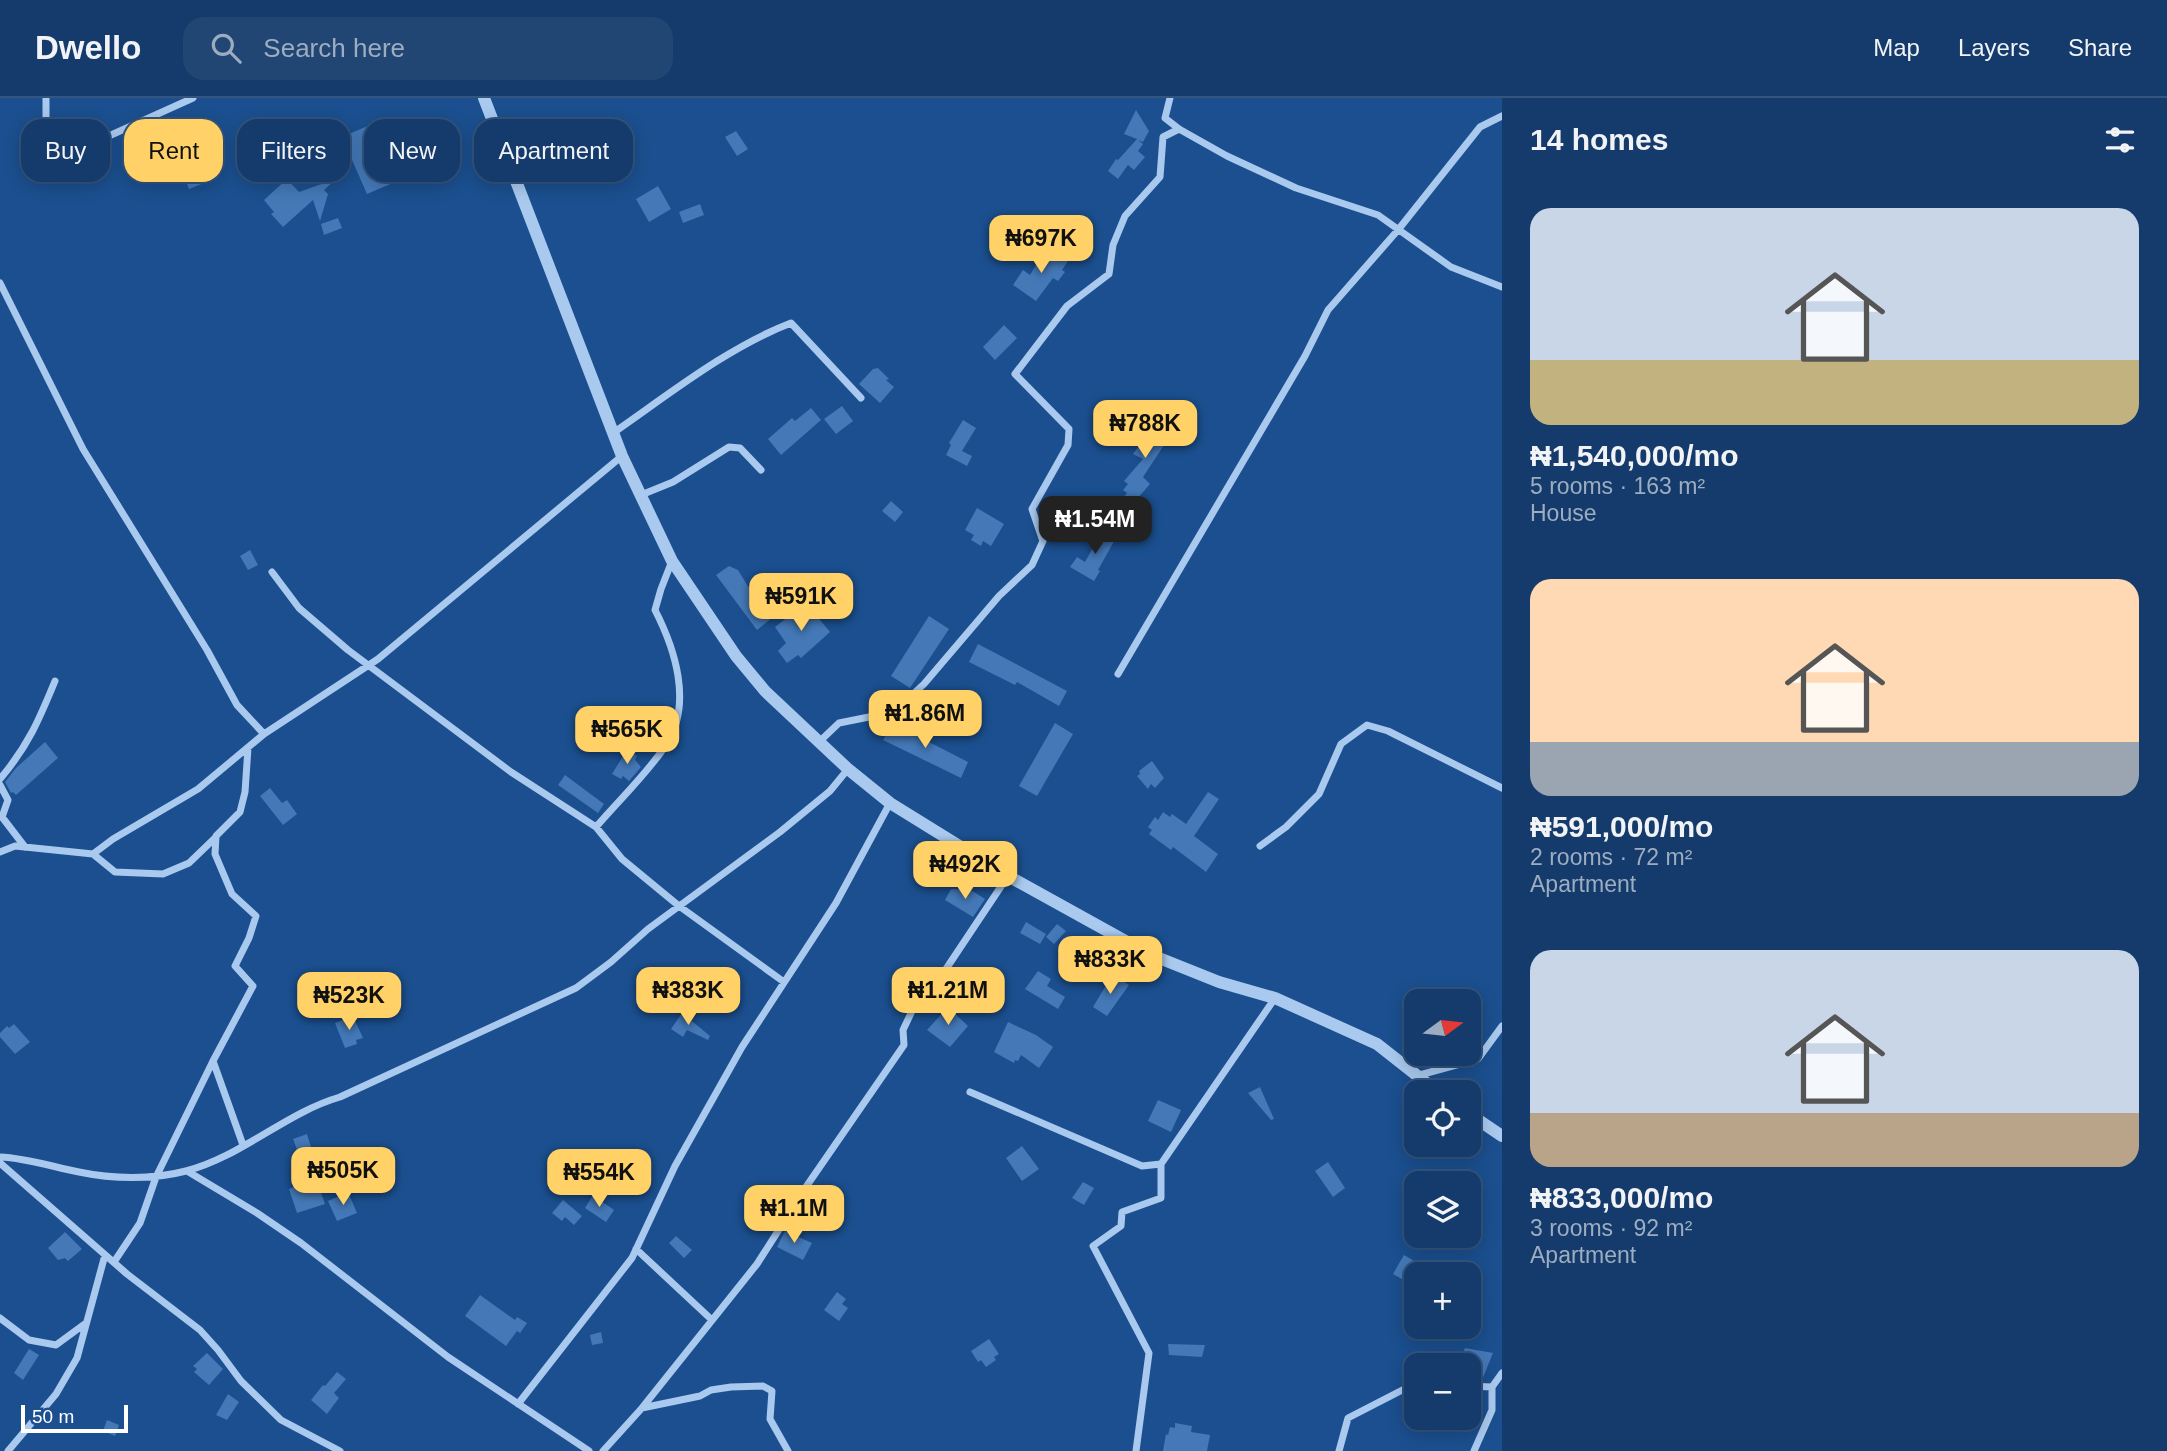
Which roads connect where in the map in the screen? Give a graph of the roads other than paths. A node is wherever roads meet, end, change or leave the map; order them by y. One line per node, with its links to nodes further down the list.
1 (46, 98): 2 (street)
2 (193, 98)
3 (484, 98): 11 (street)
4 (1170, 98): 6 (street)
5 (1502, 116): 7 (street)
6 (1180, 129): 7 (street); 21 (street)
7 (1398, 230): 9 (street); 18 (street)
8 (0, 283): 20 (street)
9 (1502, 288)
10 (861, 398): 11 (street)
11 (613, 433): 12 (street)
12 (622, 456): 14 (street); 17 (street)
13 (761, 470): 14 (street)
14 (641, 495): 15 (street)
15 (672, 561): 21 (street); 28 (street)
16 (272, 572): 17 (street)
17 (368, 665): 20 (street); 28 (street)
18 (1118, 674)
19 (55, 681): 24 (street)
20 (264, 734): 22 (street)
21 (819, 742): 23 (street)
22 (248, 748): 29 (street); 33 (street)
23 (848, 769): 26 (street); 35 (street)
24 (0, 782): 27 (street)
25 (1502, 788): 30 (street)
26 (890, 803): 34 (street); 36 (street)
27 (1, 820): 31 (street)
28 (596, 827): 35 (street)
29 (216, 836): 33 (street); 39 (street)
30 (1260, 846)
31 (25, 847): 32 (street); 33 (street)
32 (0, 852)
33 (93, 854)
34 (1008, 876): 37 (street); 54 (street)
35 (679, 906): 36 (street); 45 (street)
36 (784, 982): 50 (street)
37 (1275, 998): 40 (street); 47 (street)
38 (1502, 1026): 40 (street)
39 (213, 1061): 45 (street); 49 (street)
40 (1416, 1077): 41 (street)
41 (1420, 1080)
42 (970, 1092): 47 (street)
43 (1481, 1122): 44 (street)
44 (1502, 1136)
45 (243, 1145): 48 (street)
46 (0, 1160): 49 (street); 51 (street)
47 (1161, 1164): 67 (street)
48 (187, 1171): 49 (street); 60 (street)
49 (156, 1177): 52 (street)
50 (636, 1249): 54 (street); 60 (street)
51 (105, 1255): 52 (street); 55 (street)
52 (114, 1262): 63 (street)
53 (0, 1318): 55 (street)
54 (712, 1320): 61 (street)
55 (87, 1322): 62 (street)
56 (1502, 1373): 58 (street)
57 (1481, 1387): 58 (street)
58 (1492, 1387): 69 (street)
59 (1404, 1389): 68 (street)
60 (518, 1404): 64 (street)
61 (642, 1408): 65 (street); 66 (street)
62 (8, 1451)
63 (340, 1451)
64 (589, 1451)
65 (603, 1451)
66 (788, 1451)
67 (1136, 1451)
68 (1339, 1451)
69 (1474, 1451)

